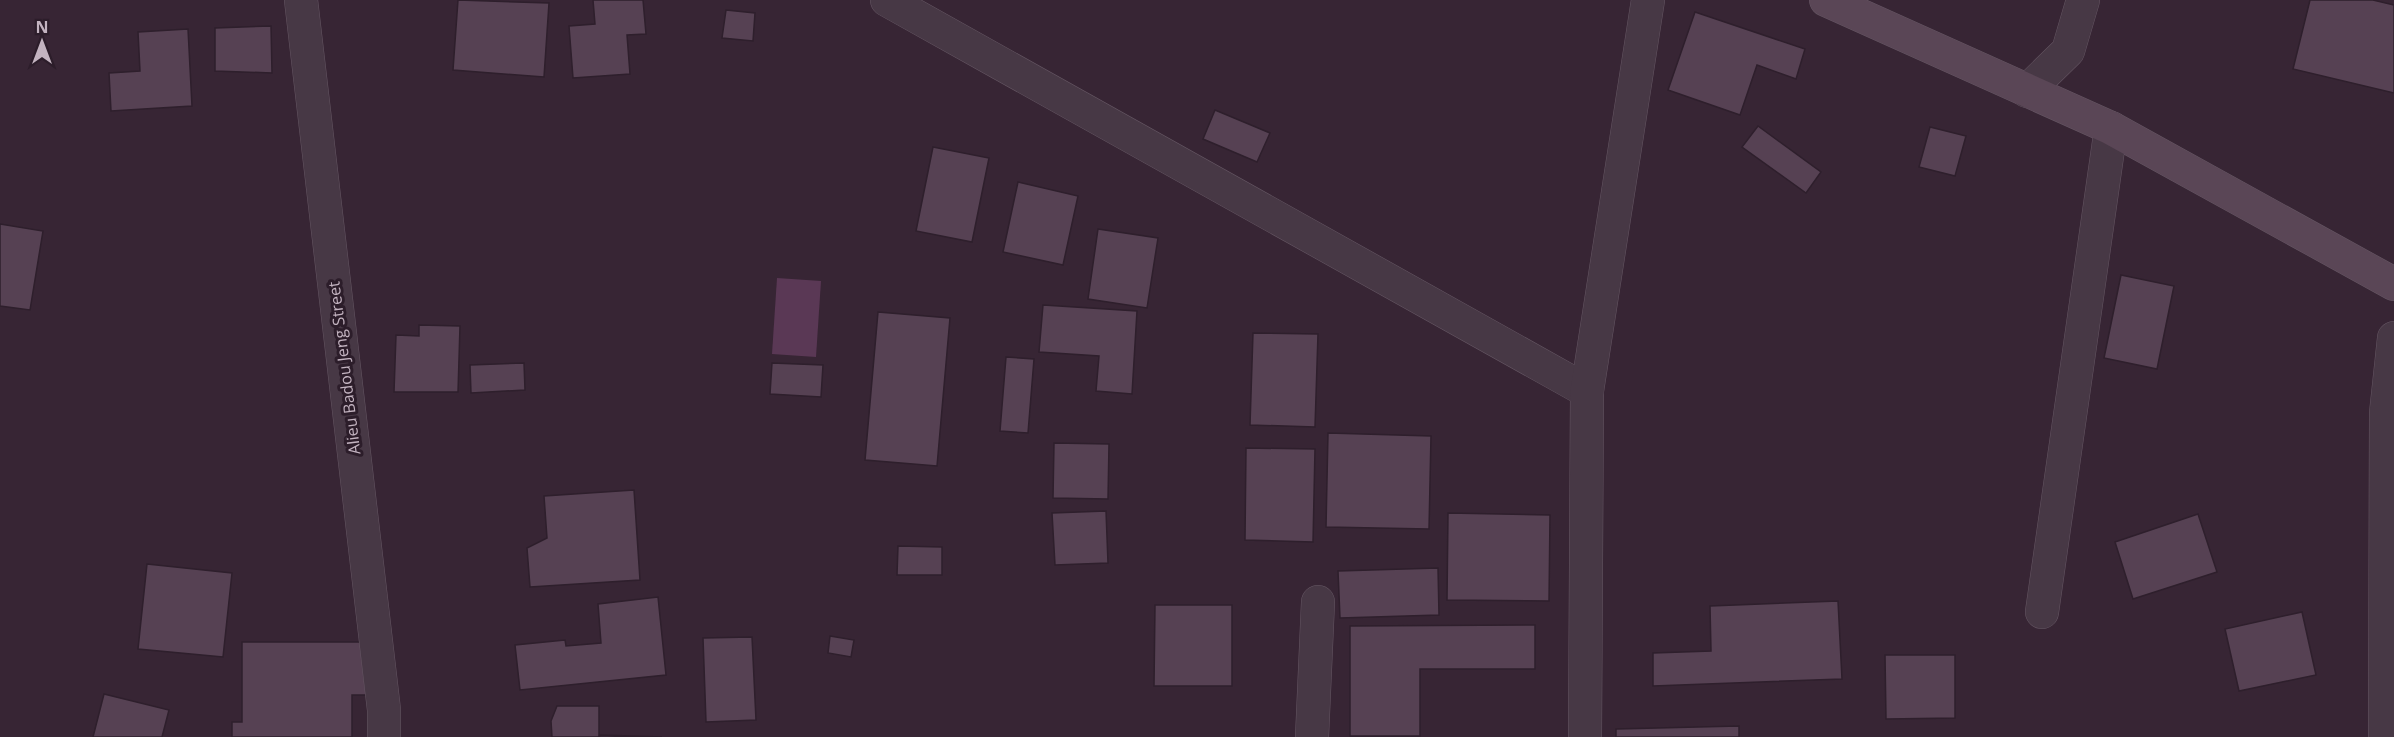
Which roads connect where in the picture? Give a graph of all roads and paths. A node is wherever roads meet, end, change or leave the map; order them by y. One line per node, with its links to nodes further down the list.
1 (301, 0): 13 (street, Alieu Badou Jeng Street)
2 (887, 0): 10 (street)
3 (1648, 0): 10 (street)
4 (1826, 0): 6 (street)
5 (2083, 0): 6 (street)
6 (2027, 91): 7 (street)
7 (2111, 128): 8 (street); 12 (street)
8 (2394, 284)
9 (2394, 338): 16 (street)
10 (1587, 391): 15 (street)
11 (1318, 602): 14 (street)
12 (2042, 612)
13 (384, 737)
14 (1312, 737)
15 (1585, 737)
16 (2385, 737)

